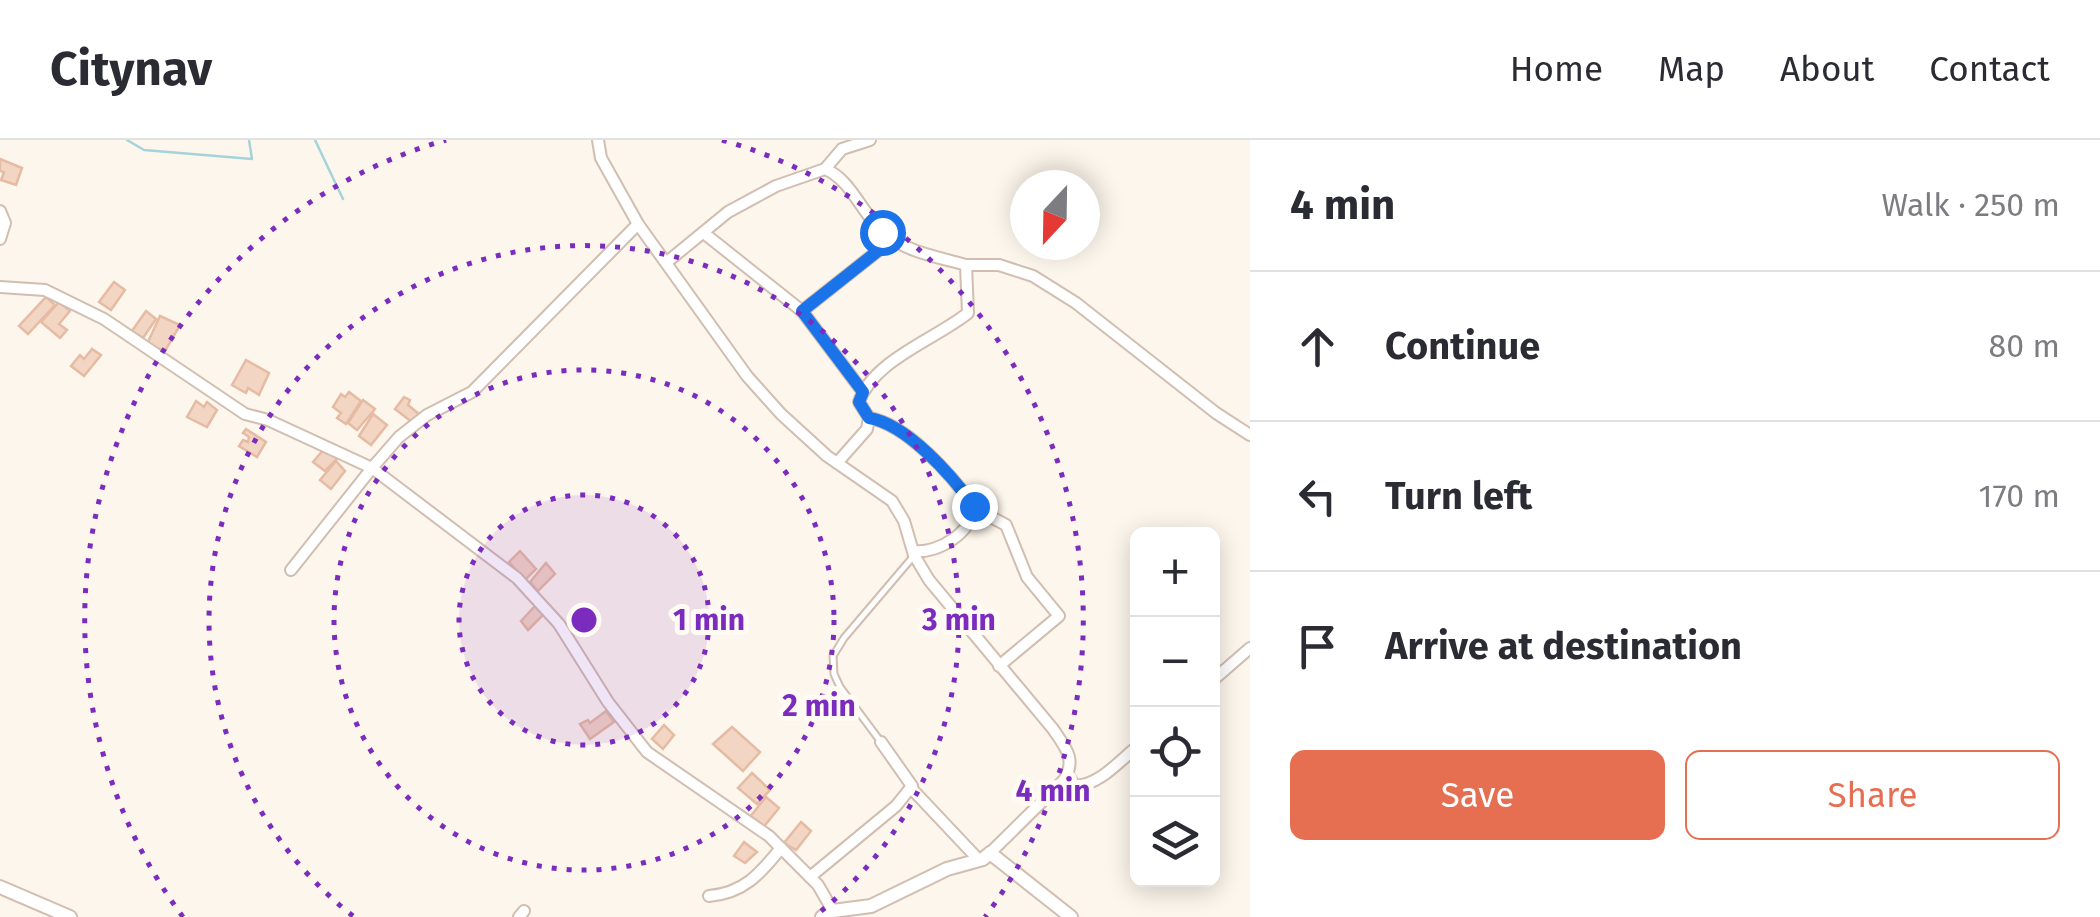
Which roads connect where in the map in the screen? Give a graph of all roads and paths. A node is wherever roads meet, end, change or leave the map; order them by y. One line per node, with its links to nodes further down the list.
1 (598, 140): 5 (street)
2 (870, 140): 3 (street)
3 (825, 169): 6 (street); 8 (street)
4 (0, 211): 7 (street)
5 (638, 224): 9 (street); 17 (street)
6 (704, 234): 9 (street); 12 (street)
7 (0, 238)
8 (893, 239): 10 (street); 12 (street)
9 (666, 262): 16 (street)
10 (966, 265): 13 (street); 15 (street)
11 (0, 287): 17 (street)
12 (802, 311): 13 (street)
13 (863, 392): 14 (street)
14 (869, 418): 16 (street); 18 (street)
15 (1250, 435)
16 (837, 463): 19 (street)
17 (372, 468): 20 (street); 28 (street)
18 (973, 516): 19 (street); 22 (street)
19 (914, 553): 22 (street); 24 (lane)
20 (291, 570)
21 (1250, 648): 23 (street)
22 (999, 666): 26 (street)
23 (1220, 674)
24 (881, 742): 27 (street)
25 (1130, 753): 26 (street)
26 (1068, 775): 29 (street)
27 (911, 788): 29 (street); 30 (street)
28 (780, 848): 30 (street); 32 (street)
29 (984, 856): 33 (street); 35 (street)
30 (810, 877): 33 (street)
31 (0, 886): 34 (street)
32 (710, 896)
33 (827, 914)
34 (70, 917)
35 (1071, 917)

